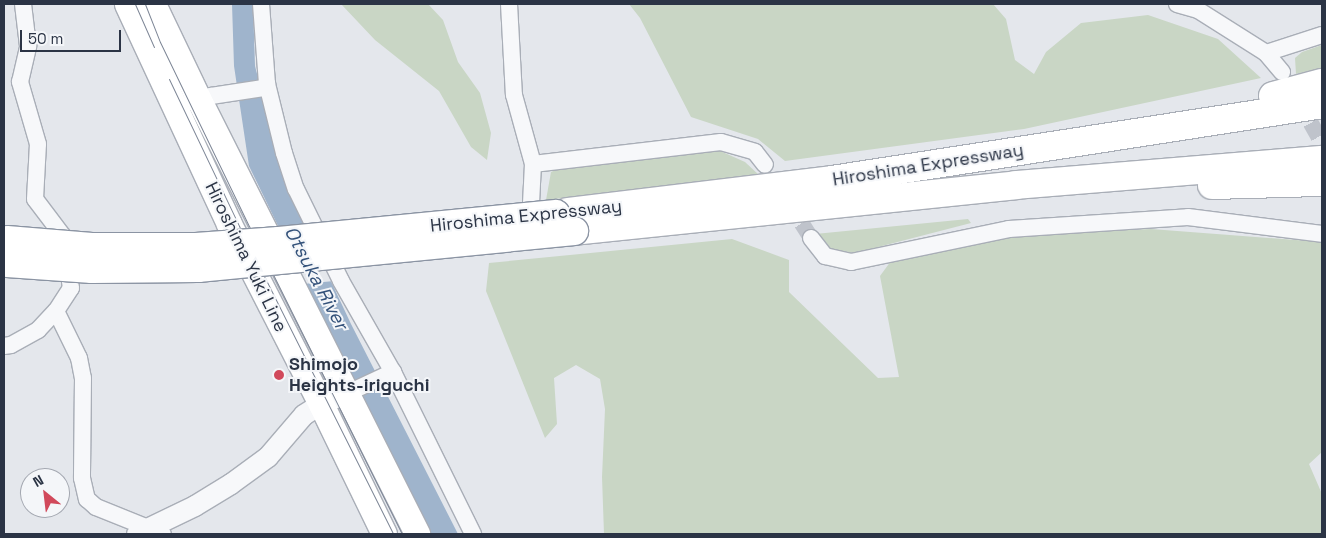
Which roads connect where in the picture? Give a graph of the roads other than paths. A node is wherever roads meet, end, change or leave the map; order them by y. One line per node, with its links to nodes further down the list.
1 (23, 4): 26 (street)
2 (127, 4): 14 (main road, Hiroshima Yuki Line)
3 (153, 4): 12 (main road, Hiroshima Yuki Line)
4 (261, 4): 11 (street)
5 (509, 4): 17 (street)
6 (1177, 4): 8 (street)
7 (1322, 35): 8 (street)
8 (1266, 53): 9 (street)
9 (1282, 72)
10 (1322, 83): 15 (highway)
11 (265, 86): 12 (street); 28 (street)
12 (198, 98): 14 (street); 29 (main road, Hiroshima Yuki Line)
13 (1322, 104): 15 (highway)
14 (176, 111): 30 (main road, Hiroshima Yuki Line)
15 (1045, 147): 22 (highway, Hiroshima Expressway)
16 (1322, 160): 20 (highway)
17 (533, 164): 18 (street); 21 (street)
18 (765, 165)
19 (1322, 182): 20 (highway)
20 (963, 193): 22 (highway, Hiroshima Expressway)
21 (531, 204)
22 (571, 222): 25 (highway, Hiroshima Expressway, bridge)
23 (1322, 234): 24 (street)
24 (811, 238)
25 (5, 251)
26 (56, 311): 27 (street); 31 (street)
27 (4, 346)
28 (388, 374): 29 (street); 34 (street)
29 (350, 392): 30 (street); 33 (main road, Hiroshima Yuki Line)
30 (321, 404): 31 (street); 32 (main road, Hiroshima Yuki Line)
31 (150, 533)
32 (384, 534)
33 (417, 534)
34 (473, 534)

